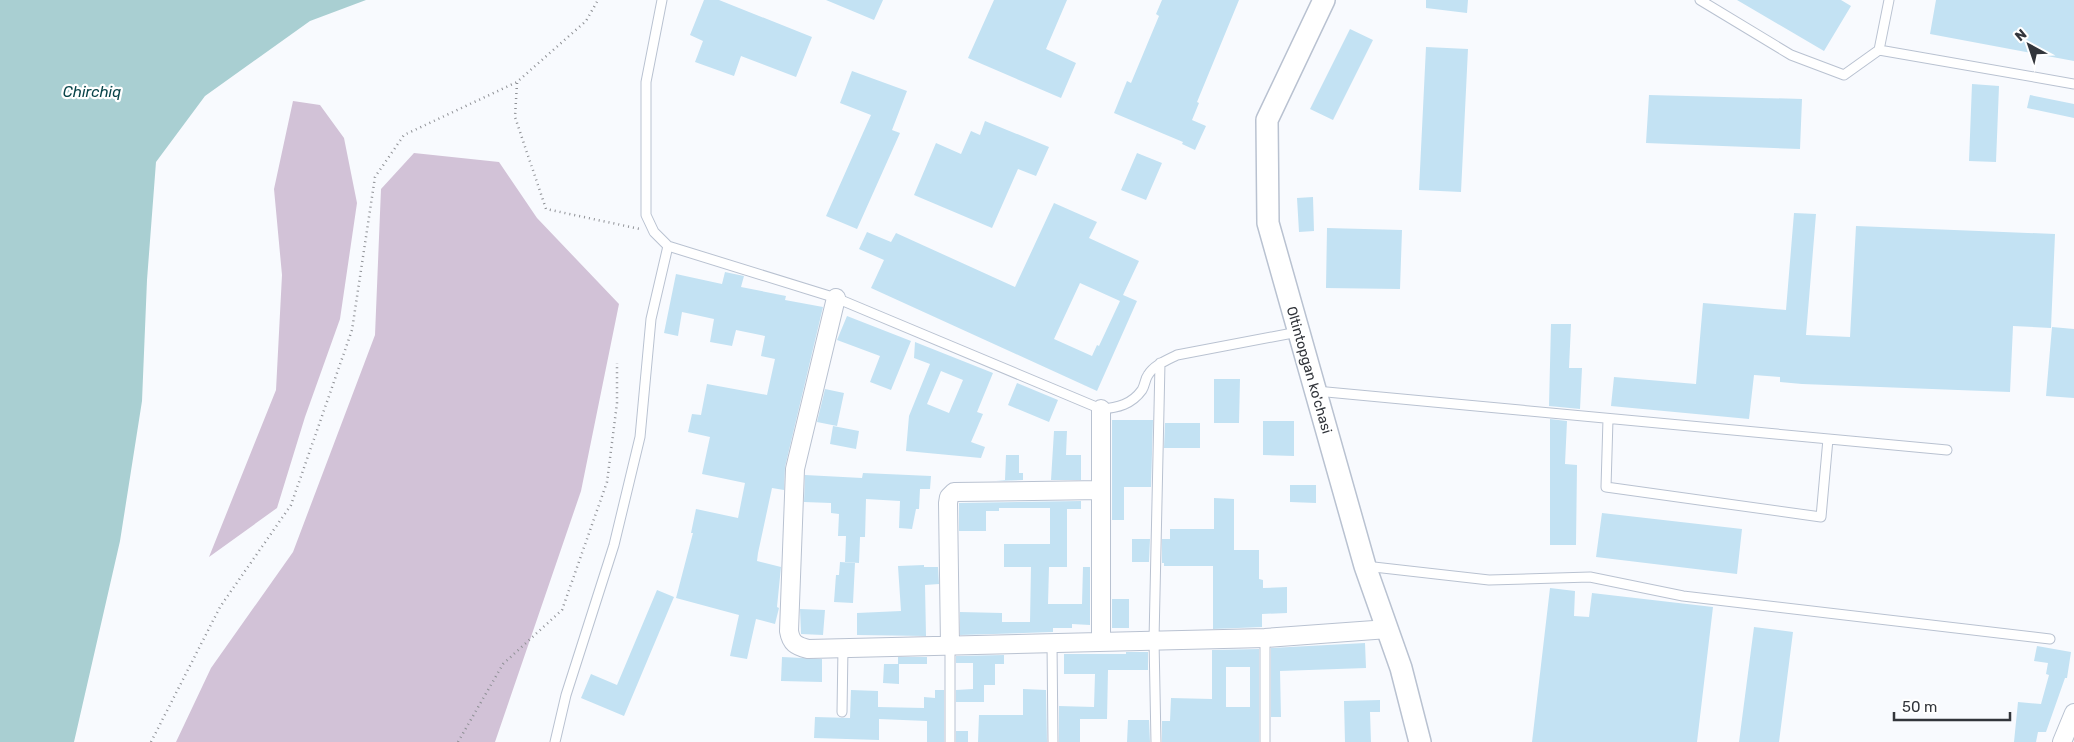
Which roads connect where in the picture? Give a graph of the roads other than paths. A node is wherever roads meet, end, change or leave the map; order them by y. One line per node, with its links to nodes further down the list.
1 (662, 0): 7 (lane)
2 (1324, 0): 9 (street, Oltintopgan ko'chasi)
3 (1700, 0): 5 (lane)
4 (1889, 0): 5 (lane)
5 (1879, 50): 6 (lane)
6 (2074, 84)
7 (668, 246): 8 (lane); 28 (lane)
8 (836, 298): 12 (lane); 25 (street)
9 (1298, 332): 10 (lane); 11 (street, Oltintopgan ko'chasi)
10 (1160, 363): 12 (lane); 21 (lane)
11 (1315, 391): 13 (lane); 17 (street, Oltintopgan ko'chasi)
12 (1101, 409): 16 (street)
13 (1608, 419): 14 (lane); 14 (lane)
14 (1828, 439): 15 (lane)
15 (1947, 450)
16 (1101, 490): 22 (street); 24 (street)
17 (1365, 566): 18 (street, Oltintopgan ko'chasi); 20 (lane)
18 (1388, 629): 19 (street); 33 (street, Oltintopgan ko'chasi)
19 (1264, 638): 21 (street); 32 (lane)
20 (2050, 639)
21 (1154, 640): 22 (street); 31 (lane)
22 (1101, 642): 23 (street)
23 (1052, 643): 24 (street); 30 (lane)
24 (950, 645): 25 (street); 29 (lane)
25 (843, 648): 26 (lane)
26 (842, 712)
27 (2074, 713): 34 (street)
28 (555, 742)
29 (950, 742)
30 (1053, 742)
31 (1156, 742)
32 (1264, 742)
33 (1420, 742)
34 (2062, 742)

